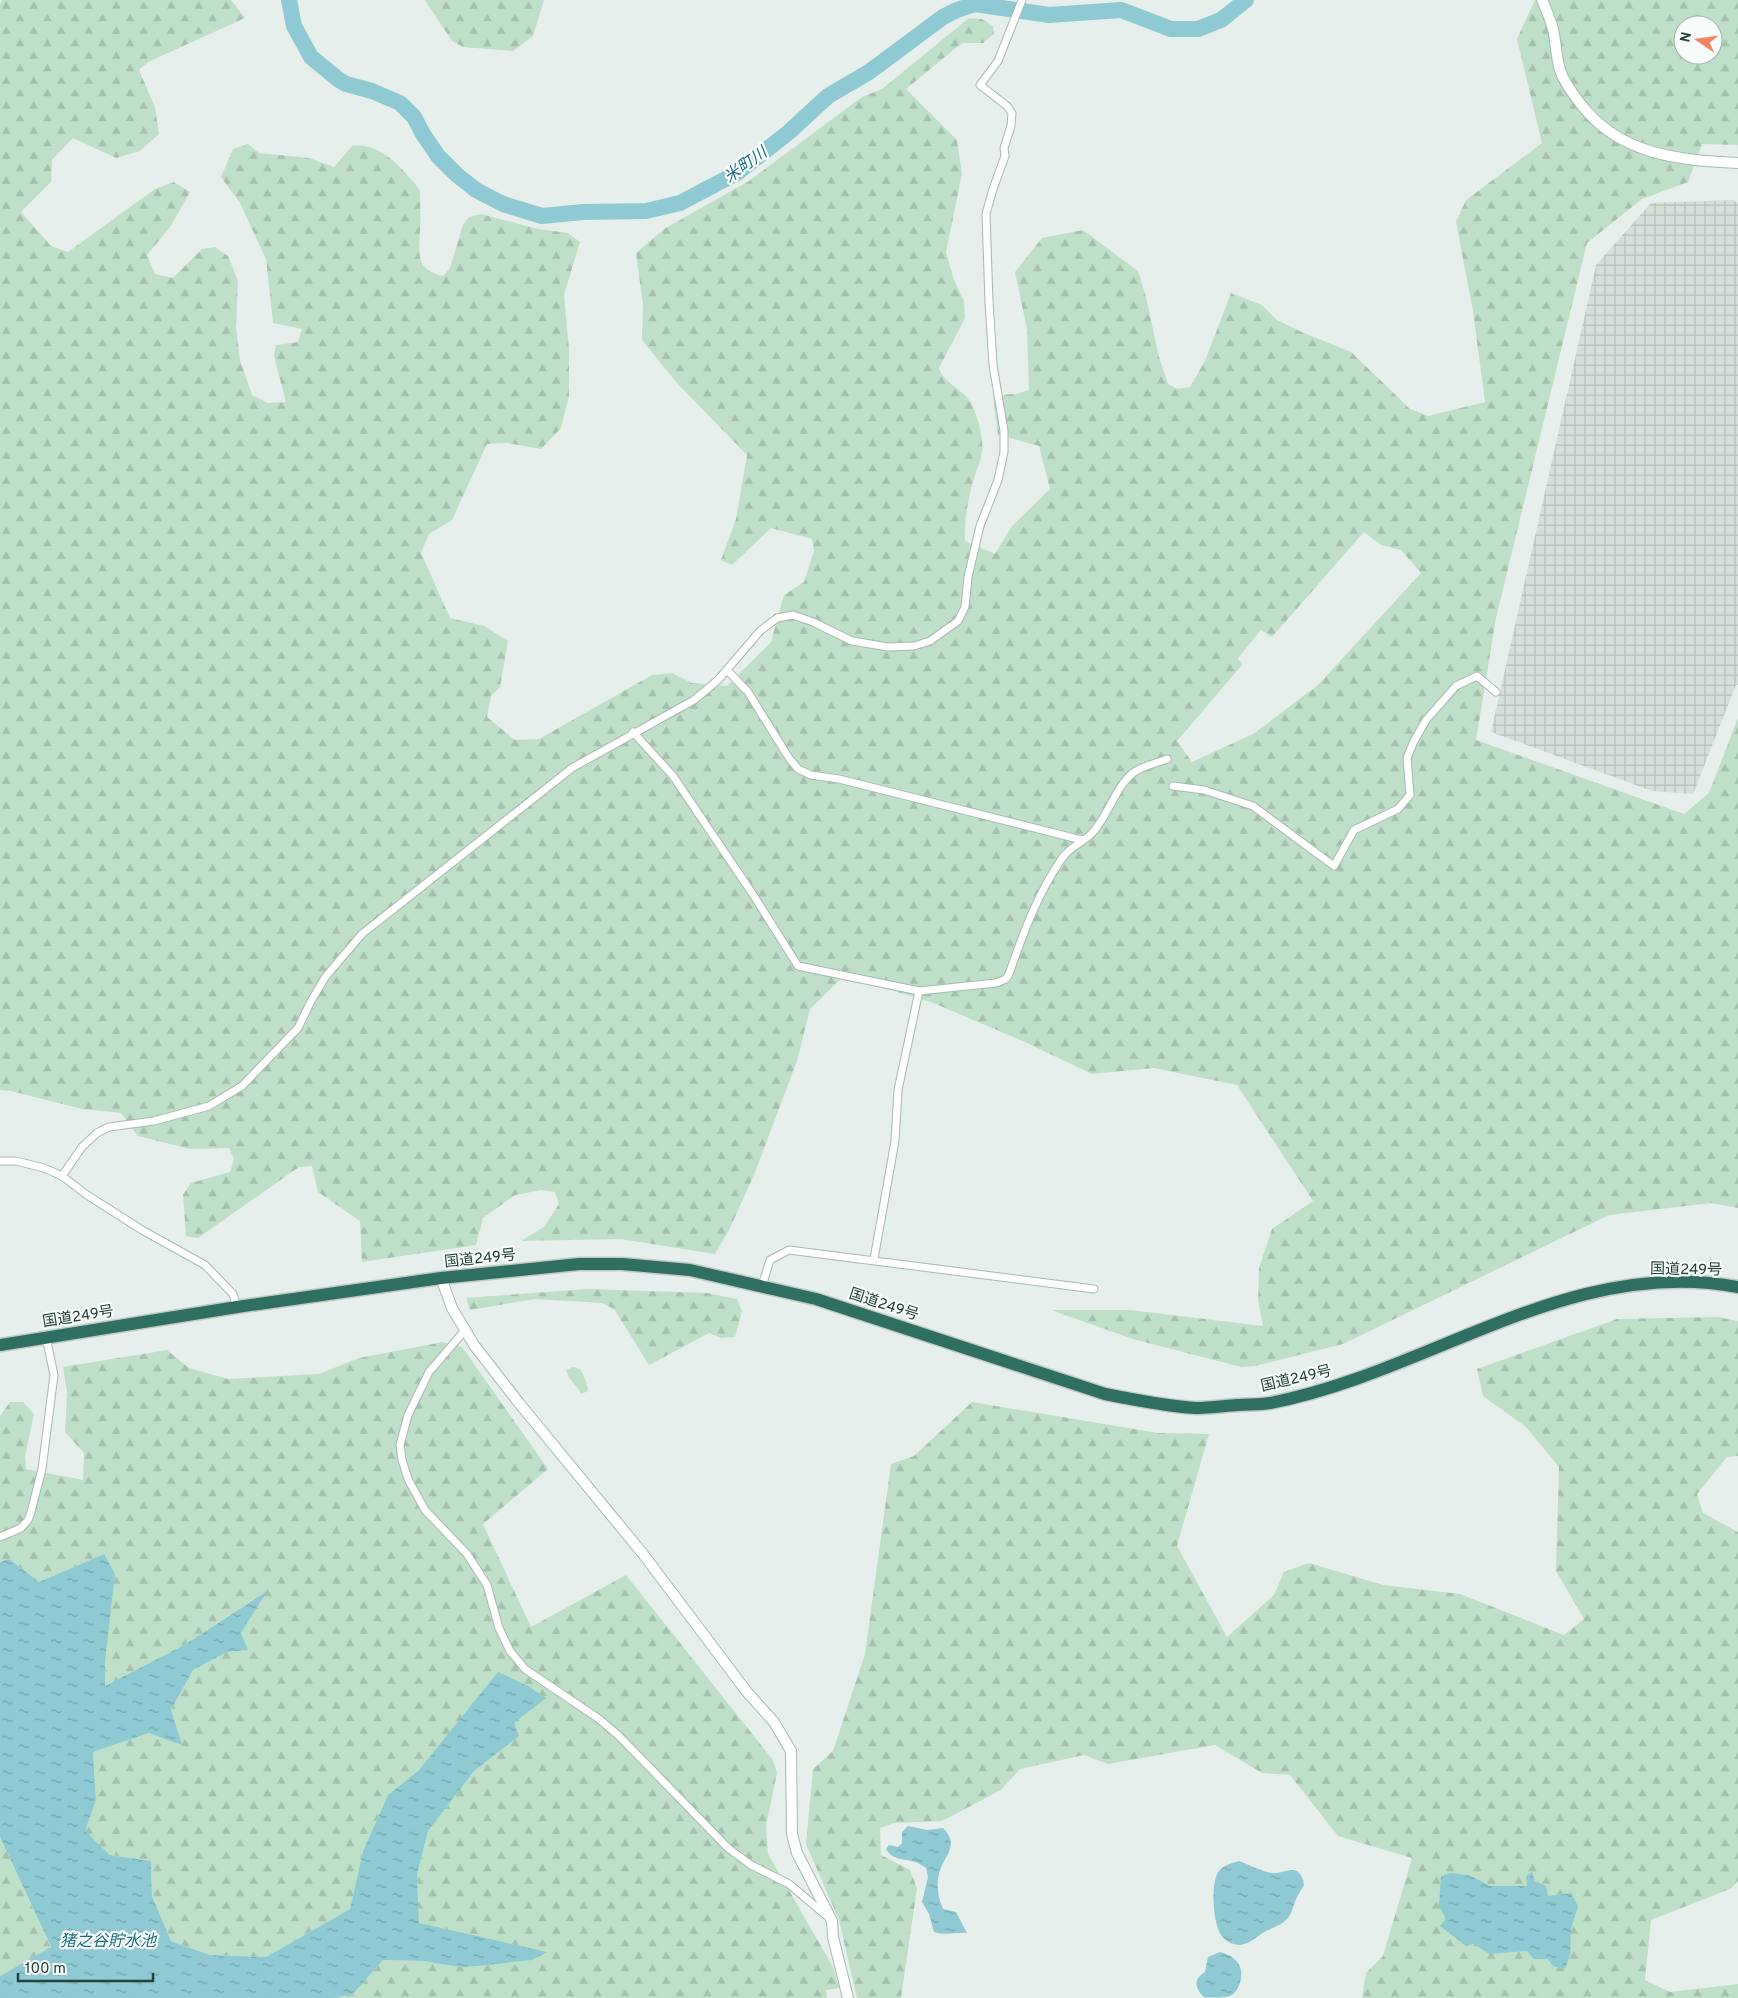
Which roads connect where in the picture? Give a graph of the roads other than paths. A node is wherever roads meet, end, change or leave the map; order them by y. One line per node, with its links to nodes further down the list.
1 (1022, 0): 4 (street)
2 (1542, 0): 3 (street)
3 (1738, 163)
4 (727, 670): 6 (street); 9 (street)
5 (1496, 692): 8 (street)
6 (633, 732): 10 (street); 12 (street)
7 (1168, 758): 9 (street)
8 (1173, 786)
9 (1082, 840): 10 (street)
10 (919, 991): 13 (street)
11 (0, 1161): 12 (street)
12 (62, 1176): 18 (street)
13 (874, 1259): 15 (street); 17 (street)
14 (441, 1278): 15 (highway, 国道249号); 18 (highway, 国道249号); 19 (street)
15 (762, 1286): 16 (highway, 国道249号)
16 (1738, 1287)
17 (1094, 1289)
18 (237, 1307): 20 (highway, 国道249号)
19 (466, 1329): 23 (street); 23 (street)
20 (46, 1337): 21 (highway, 国道249号); 22 (street)
21 (0, 1345)
22 (0, 1537)
23 (832, 1921): 24 (street)
24 (848, 1998)

